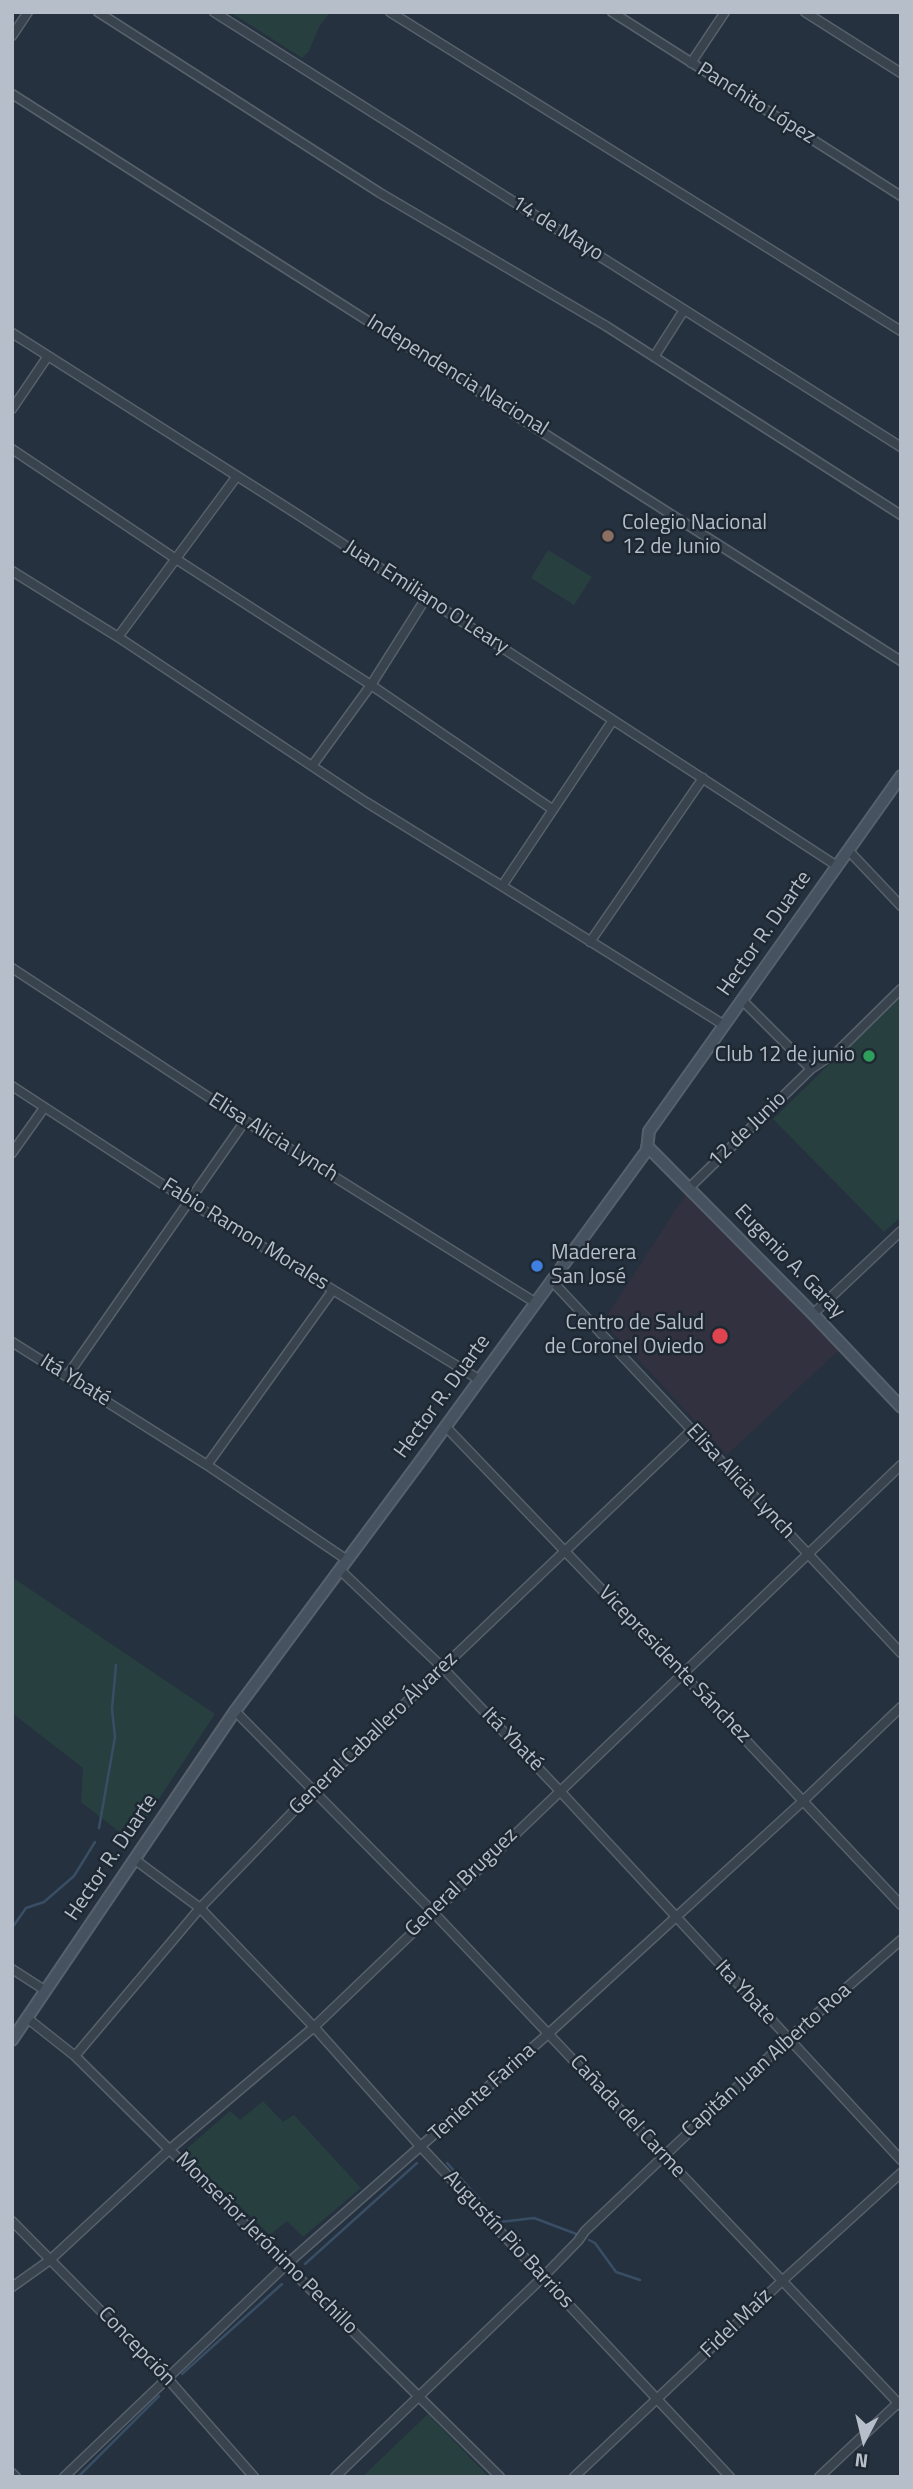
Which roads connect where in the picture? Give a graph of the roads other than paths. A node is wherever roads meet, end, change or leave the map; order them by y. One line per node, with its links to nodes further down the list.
1 (28, 12): 8 (street)
2 (98, 12): 17 (street)
3 (214, 12): 13 (street, 14 de Mayo)
4 (390, 12): 14 (street)
5 (612, 12): 9 (street, Panchito López)
6 (725, 12): 9 (street)
7 (810, 14): 10 (street)
8 (12, 36)
9 (691, 63): 12 (street, Panchito López)
10 (901, 73)
11 (12, 94): 27 (street, Independencia Nacional)
12 (901, 196)
13 (684, 310): 17 (street); 19 (street, 14 de Mayo)
14 (901, 331)
15 (12, 333): 16 (street, Juan Emiliano O'Leary)
16 (48, 356): 18 (street); 21 (street, Juan Emiliano O'Leary)
17 (654, 358): 22 (street)
18 (12, 409)
19 (901, 447)
20 (12, 449): 23 (street)
21 (237, 476): 23 (street); 25 (street, Juan Emiliano O'Leary)
22 (901, 515)
23 (176, 559): 26 (street); 28 (street)
24 (12, 570): 26 (street)
25 (426, 598): 28 (street); 29 (street, Juan Emiliano O'Leary)
26 (118, 637): 30 (street)
27 (901, 660)
28 (371, 685): 30 (street); 33 (street)
29 (613, 720): 32 (street, Juan Emiliano O'Leary); 33 (street)
30 (312, 766): 36 (street)
31 (901, 776): 34 (street, Hector R. Duarte)
32 (703, 778): 35 (street, Juan Emiliano O'Leary); 38 (street)
33 (552, 808): 36 (street)
34 (848, 850): 35 (street, Hector R. Duarte); 37 (street)
35 (837, 866): 41 (street, Hector R. Duarte)
36 (502, 886): 38 (street)
37 (901, 906)
38 (590, 942): 42 (street)
39 (12, 968): 46 (street, Elisa Alicia Lynch)
40 (901, 989): 43 (street, 12 de Junio)
41 (742, 1000): 42 (street, Hector R. Duarte); 43 (street)
42 (724, 1025): 47 (street, Hector R. Duarte)
43 (811, 1069): 49 (street, 12 de Junio)
44 (12, 1087): 45 (street, Fabio Ramon Morales)
45 (44, 1108): 48 (street); 50 (street, Fabio Ramon Morales)
46 (246, 1121): 50 (street); 54 (street, Elisa Alicia Lynch)
47 (648, 1146): 49 (street, Eugenio A. Garay); 52 (street, Hector R. Duarte)
48 (12, 1153)
49 (689, 1188): 55 (street, Eugenio A. Garay)
50 (188, 1201): 53 (street, Fabio Ramon Morales); 57 (street)
51 (901, 1231): 55 (street)
52 (551, 1280): 54 (street, Hector R. Duarte); 61 (street, Elisa Alicia Lynch)
53 (333, 1290): 58 (street, Fabio Ramon Morales); 62 (street)
54 (536, 1303): 58 (street, Hector R. Duarte)
55 (813, 1314): 59 (street, Eugenio A. Garay)
56 (12, 1342): 57 (street, Itá Ybaté)
57 (67, 1376): 62 (street, Itá Ybaté)
58 (480, 1380): 60 (street, Hector R. Duarte)
59 (901, 1407)
60 (446, 1427): 64 (street, Vicepresidente Sánchez); 66 (street, Hector R. Duarte)
61 (691, 1431): 64 (street, General Caballero Álvarez); 65 (street, Elisa Alicia Lynch)
62 (207, 1465): 66 (street, Itá Ybaté)
63 (901, 1465): 65 (street, General Bruguez)
64 (565, 1551): 68 (street, General Caballero Álvarez); 69 (street, Vicepresidente Sánchez)
65 (806, 1554): 67 (street, Elisa Alicia Lynch); 69 (street, General Bruguez)
66 (344, 1565): 68 (street, Itá Ybaté); 71 (street, Hector R. Duarte)
67 (901, 1654)
68 (442, 1667): 72 (street, Itá Ybaté); 73 (street, General Caballero Álvarez)
69 (682, 1673): 72 (street, General Bruguez); 74 (street, Vicepresidente Sánchez)
70 (901, 1707): 74 (street, Teniente Farina)
71 (235, 1711): 73 (street, Cañada del Carme); 75 (street, Hector R. Duarte)
72 (559, 1790): 78 (street, General Bruguez); 79 (street, Itá Ybaté)
73 (313, 1791): 77 (street, General Caballero Álvarez); 78 (street, Cañada del Carme)
74 (803, 1801): 76 (street, Vicepresidente Sánchez); 79 (street, Teniente Farina)
75 (134, 1859): 77 (street, Augustín Pio Barrios); 82 (street, Hector R. Duarte)
76 (901, 1905)
77 (200, 1908): 84 (street, Augustín Pio Barrios); 88 (street, General Caballero Álvarez)
78 (432, 1911): 84 (street, General Bruguez); 85 (street, Cañada del Carme)
79 (676, 1918): 85 (street, Teniente Farina); 86 (street, Ita Ybate)
80 (901, 1940): 86 (street, Capitán Juan Alberto Roa)
81 (12, 1969): 82 (street)
82 (46, 1991): 83 (street, Hector R. Duarte)
83 (27, 2018): 87 (street, Hector R. Duarte); 88 (street, Monseñor Jerónimo Pechillo)
84 (314, 2027): 89 (street, Augustín Pio Barrios); 90 (street, General Bruguez)
85 (548, 2034): 89 (street, Teniente Farina); 91 (street, Cañada del Carme)
86 (788, 2039): 91 (street, Capitán Juan Alberto Roa); 92 (street, Ita Ybate)
87 (12, 2040)
88 (75, 2056): 90 (street, Monseñor Jerónimo Pechillo)
89 (421, 2147): 96 (street, Teniente Farina); 97 (street, Augustín Pio Barrios)
90 (170, 2149): 95 (street, General Bruguez); 96 (street, Monseñor Jerónimo Pechillo)
91 (664, 2156): 97 (street, Capitán Juan Alberto Roa); 98 (street, Cañada del Carme)
92 (901, 2160)
93 (901, 2173): 98 (street, Fidel Maíz)
94 (12, 2221): 95 (street, Concepción)
95 (51, 2260): 99 (street, General Bruguez); 100 (street, Concepción)
96 (287, 2264): 100 (street, Teniente Farina); 101 (street, Monseñor Jerónimo Pechillo)
97 (543, 2277): 101 (street, Capitán Juan Alberto Roa); 102 (street, Augustín Pio Barrios)
98 (782, 2281): 102 (street, Fidel Maíz); 103 (street, Cañada del Carme)
99 (12, 2287)
100 (168, 2379): 104 (street, Teniente Farina); 105 (street, Concepción)
101 (419, 2396): 106 (street, Capitán Juan Alberto Roa); 107 (street, Monseñor Jerónimo Pechillo)
102 (658, 2399): 108 (street, Fidel Maíz); 109 (street, Augustín Pio Barrios)
103 (899, 2404): 110 (street)
104 (64, 2477)
105 (254, 2477)
106 (335, 2477)
107 (500, 2477)
108 (574, 2477)
109 (730, 2477)
110 (819, 2477)

